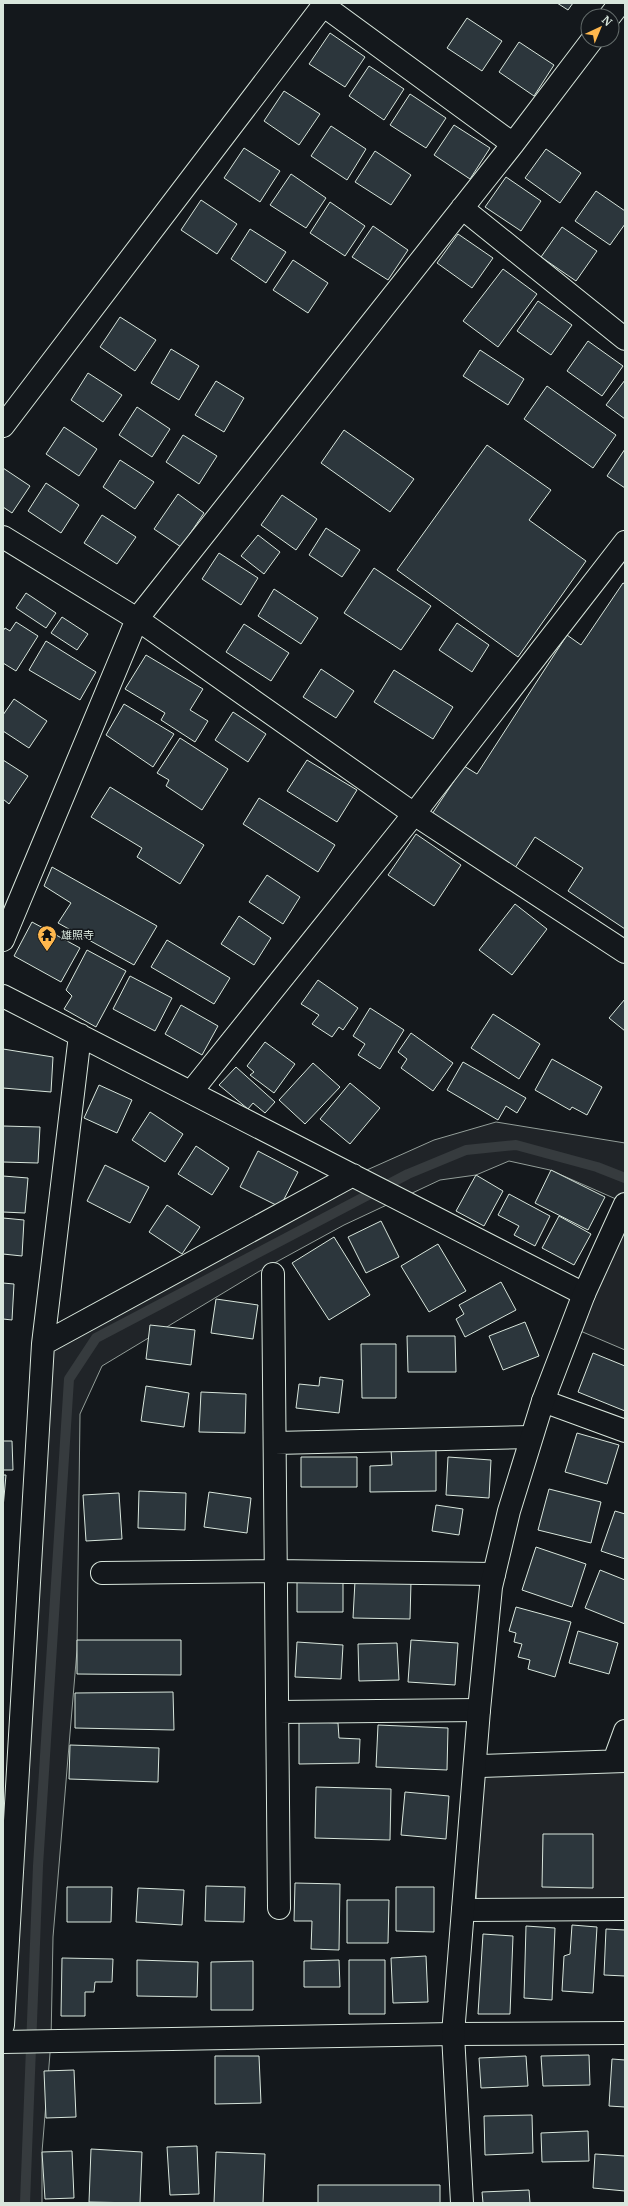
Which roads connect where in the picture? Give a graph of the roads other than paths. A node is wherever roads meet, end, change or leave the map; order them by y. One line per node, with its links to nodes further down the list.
1 (324, 4): 3 (street); 6 (street)
2 (586, 48): 3 (street)
3 (513, 144): 4 (street)
4 (462, 208): 5 (street); 9 (street)
5 (625, 339)
6 (3, 426)
7 (3, 537): 9 (street)
8 (625, 542): 10 (street)
9 (137, 619): 10 (street); 11 (street)
10 (414, 814): 12 (street); 15 (street)
11 (3, 940)
12 (625, 952)
13 (3, 996): 14 (street)
14 (80, 1035): 15 (street); 20 (street)
15 (191, 1092): 16 (street)
16 (353, 1175): 19 (street); 20 (street)
17 (625, 1204): 19 (street)
18 (273, 1274): 24 (street)
19 (584, 1294): 21 (street)
20 (43, 1344): 33 (street)
21 (542, 1401): 22 (street); 23 (street)
22 (625, 1431)
23 (532, 1437): 24 (street); 27 (street)
24 (275, 1443): 25 (street)
25 (275, 1571): 26 (street); 27 (street); 29 (street)
26 (102, 1573)
27 (494, 1574): 28 (street)
28 (479, 1710): 29 (street); 32 (street)
29 (278, 1712): 34 (street)
30 (625, 1731): 31 (street)
31 (620, 1761): 32 (street)
32 (475, 1763): 36 (street)
33 (8, 1855): 37 (street)
34 (279, 1908)
35 (625, 1909): 36 (street)
36 (463, 1910): 39 (street)
37 (3, 2025)
38 (625, 2033): 39 (street)
39 (453, 2034): 40 (street); 41 (street)
40 (3, 2042)
41 (462, 2203)

